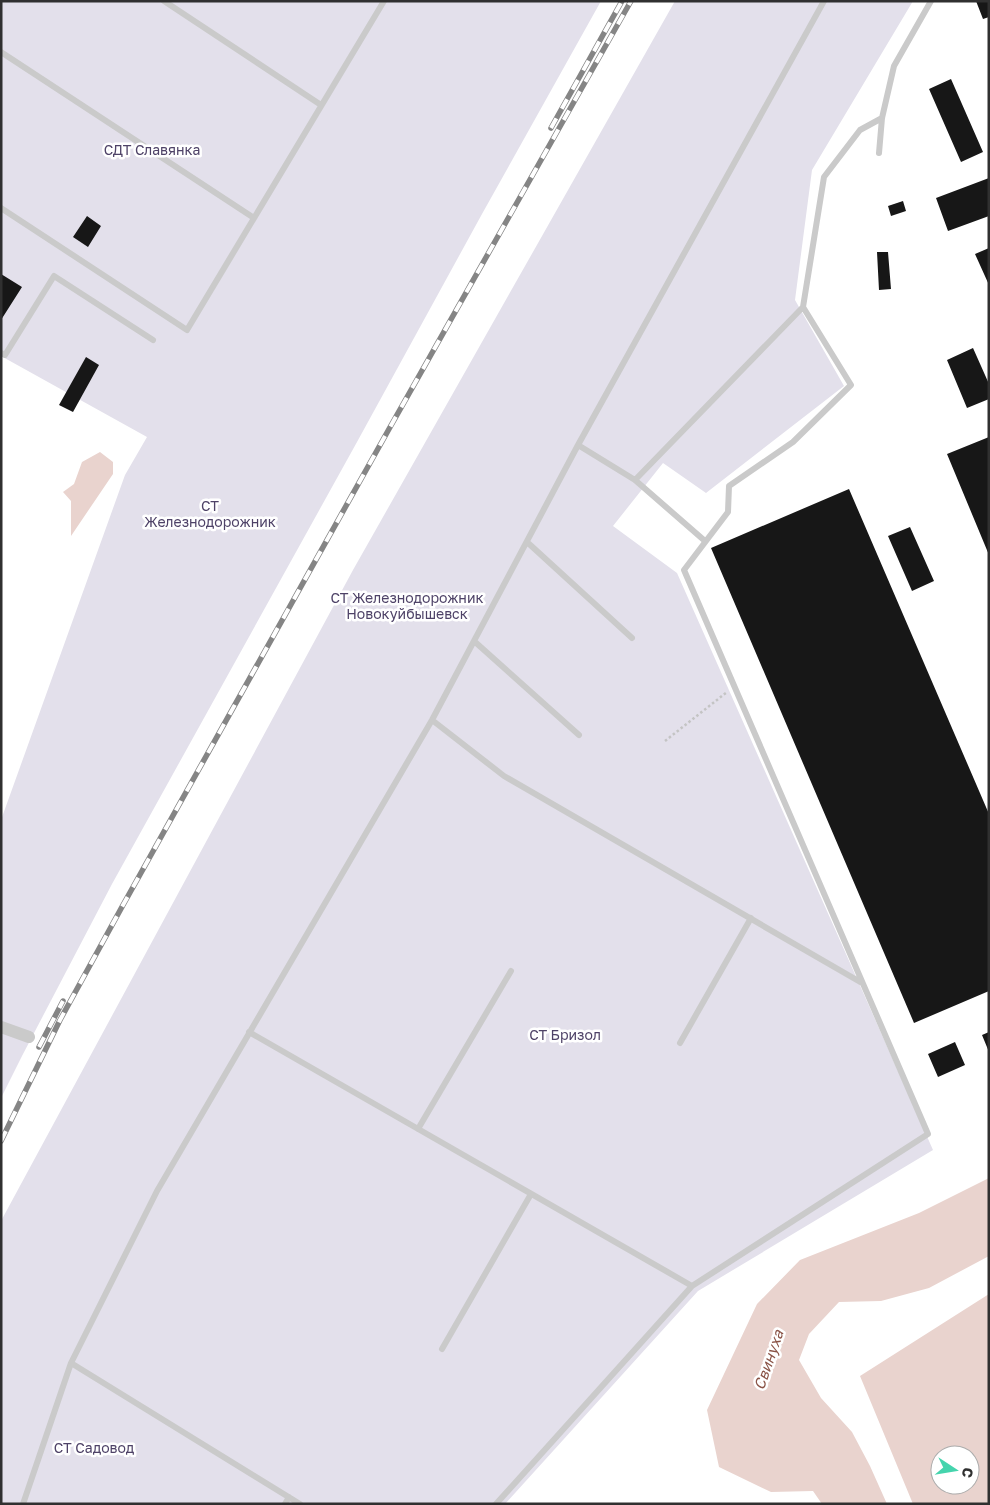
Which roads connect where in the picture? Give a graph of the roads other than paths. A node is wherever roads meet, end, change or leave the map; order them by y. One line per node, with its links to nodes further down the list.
1 (164, 1): 6 (lane)
2 (384, 1): 6 (lane)
3 (824, 1): 14 (lane)
4 (931, 1): 7 (lane)
5 (1, 52): 10 (lane)
6 (321, 105): 10 (lane)
7 (882, 118): 8 (lane); 11 (lane)
8 (878, 153)
9 (1, 208): 10 (lane)
10 (254, 218)
11 (803, 307): 15 (lane); 16 (lane)
12 (153, 340): 13 (lane)
13 (1, 353)
14 (578, 444): 15 (lane); 17 (lane)
15 (635, 480): 16 (lane)
16 (705, 541): 24 (lane)
17 (527, 542): 18 (lane); 19 (lane)
18 (632, 638)
19 (474, 641): 20 (lane); 21 (lane)
20 (432, 720): 22 (lane); 26 (lane)
21 (579, 735)
22 (751, 918): 24 (lane); 28 (lane)
23 (511, 971): 29 (lane)
24 (862, 982): 31 (lane)
25 (1, 1027): 27 (street)
26 (249, 1032): 29 (lane); 33 (lane)
27 (30, 1037)
28 (680, 1043)
29 (418, 1129): 30 (lane)
30 (531, 1194): 31 (lane); 32 (lane)
31 (692, 1286): 38 (lane)
32 (442, 1349)
33 (71, 1363): 34 (lane); 35 (lane)
34 (289, 1497): 36 (lane); 37 (lane)
35 (23, 1504)
36 (285, 1504)
37 (300, 1504)
38 (496, 1504)

